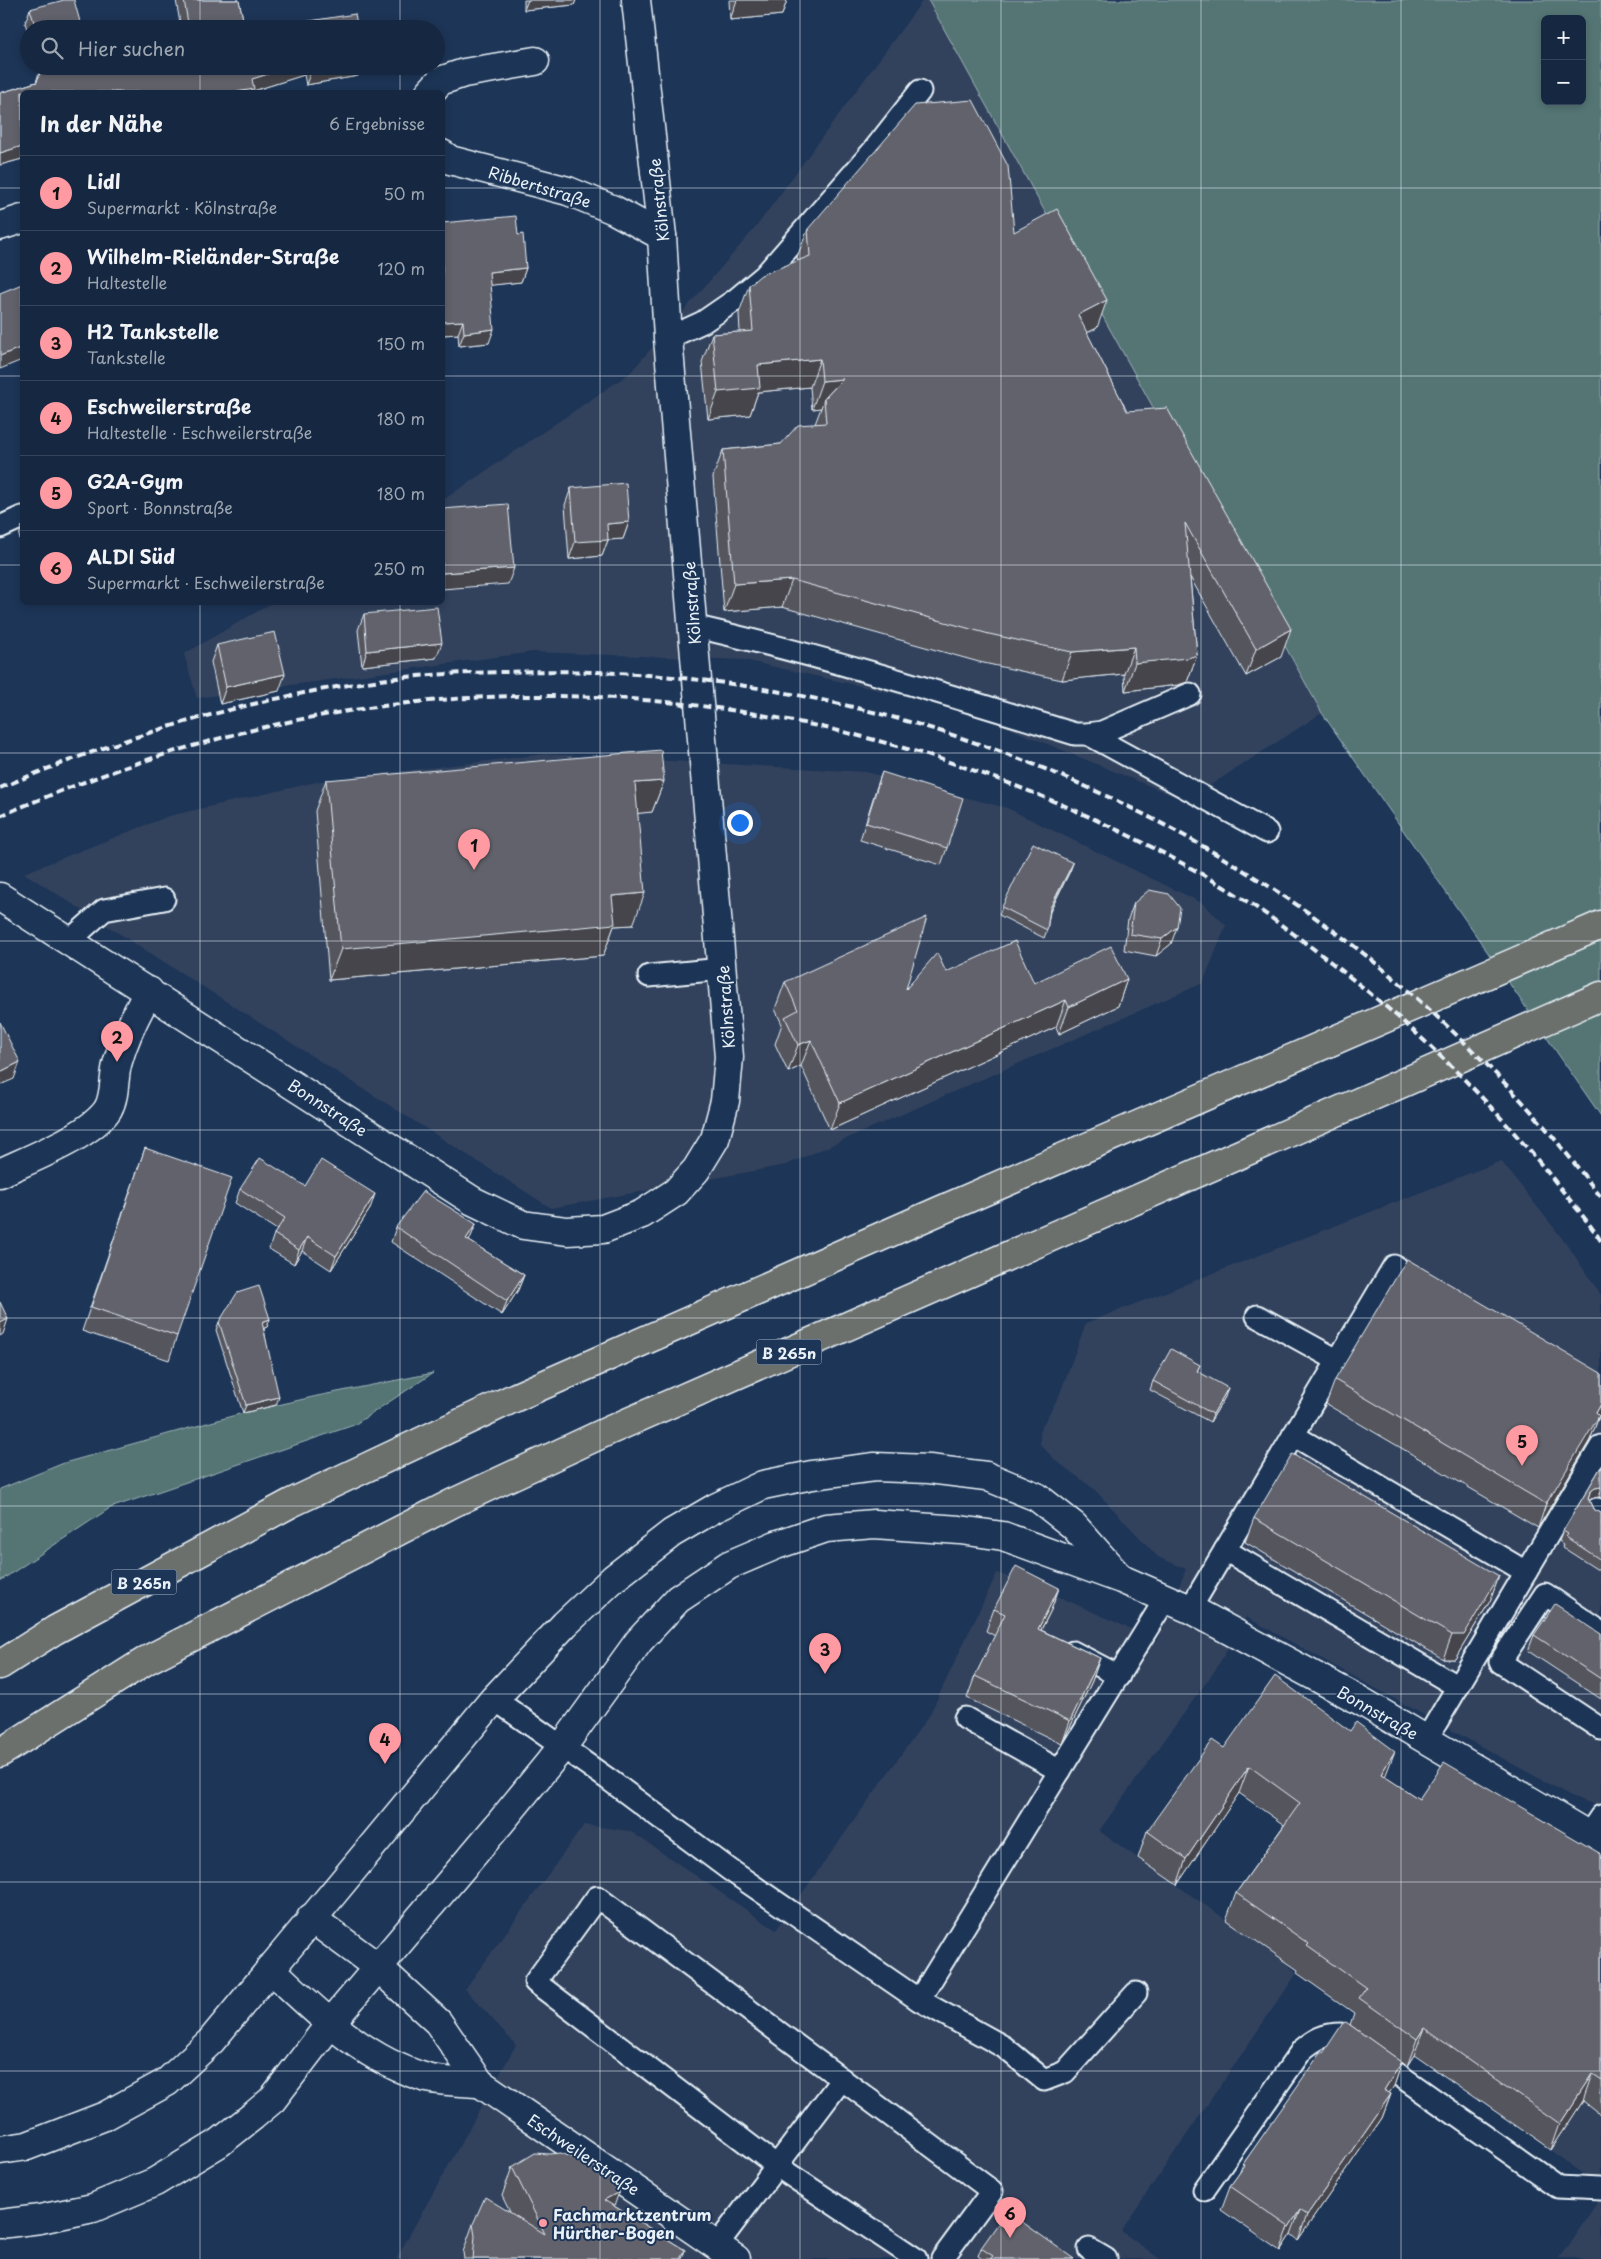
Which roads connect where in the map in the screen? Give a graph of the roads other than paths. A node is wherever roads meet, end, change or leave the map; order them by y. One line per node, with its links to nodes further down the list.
1 (636, 0): 8 (street, Kölnstraße)
2 (535, 62): 3 (street)
3 (432, 90)
4 (920, 91): 9 (lane)
5 (445, 156): 8 (street, Ribbertstraße)
6 (20, 220): 7 (street)
7 (0, 226)
8 (662, 236): 9 (street, Kölnstraße)
9 (668, 338): 12 (street, Kölnstraße)
10 (20, 518): 11 (lane)
11 (0, 527)
12 (692, 626): 14 (lane); 20 (street, Kölnstraße)
13 (1190, 694): 14 (lane)
14 (1088, 734): 15 (lane)
15 (1266, 832)
16 (0, 897): 19 (street, Bonnstraße)
17 (164, 899): 19 (lane)
18 (1601, 925): 37 (main road, B 265n)
19 (69, 941): 22 (street, Bonnstraße)
20 (722, 969): 21 (lane); 25 (street, Kölnstraße)
21 (649, 976)
22 (149, 991): 24 (street); 25 (street, Bonnstraße)
23 (1601, 996): 45 (main road, B 265n)
24 (0, 1173)
25 (676, 1192)
26 (1443, 1295): 28 (lane)
27 (1257, 1316): 28 (lane)
28 (1338, 1360): 29 (lane)
29 (1293, 1435): 31 (lane); 32 (lane)
30 (1601, 1446): 32 (lane)
31 (1225, 1550): 34 (lane); 39 (lane)
32 (1526, 1572): 39 (lane)
33 (1121, 1579): 34 (street, Bonnstraße); 40 (street); 44 (street, Bonnstraße)
34 (1169, 1600): 38 (lane); 43 (street, Bonnstraße)
35 (1601, 1632): 42 (lane)
36 (1051, 1642): 38 (lane)
37 (0, 1665)
38 (1119, 1676): 46 (lane)
39 (1458, 1687): 43 (lane)
40 (494, 1699): 44 (lane); 48 (street)
41 (965, 1718): 46 (lane)
42 (1601, 1729)
43 (1426, 1740): 47 (street, Bonnstraße)
44 (563, 1746): 50 (street, Bonnstraße); 52 (lane)
45 (0, 1753)
46 (1060, 1771): 52 (lane)
47 (1597, 1831)
48 (311, 1918): 49 (street); 50 (street, Eschweilerstraße)
49 (270, 1968): 53 (street, Eschweilerstraße); 56 (street)
50 (379, 1968): 53 (street, Bonnstraße); 55 (street, Eschweilerstraße)
51 (1136, 1993): 52 (lane)
52 (919, 2000)
53 (330, 2024): 55 (street, Eschweilerstraße); 60 (street, Bonnstraße)
54 (842, 2078): 57 (lane); 57 (lane); 63 (lane)
55 (480, 2083): 61 (street, Eschweilerstraße)
56 (0, 2150)
57 (777, 2166): 61 (lane); 62 (lane)
58 (1601, 2189): 59 (lane)
59 (1204, 2190)
60 (0, 2224)
61 (726, 2252)
62 (916, 2259)
63 (942, 2259)

